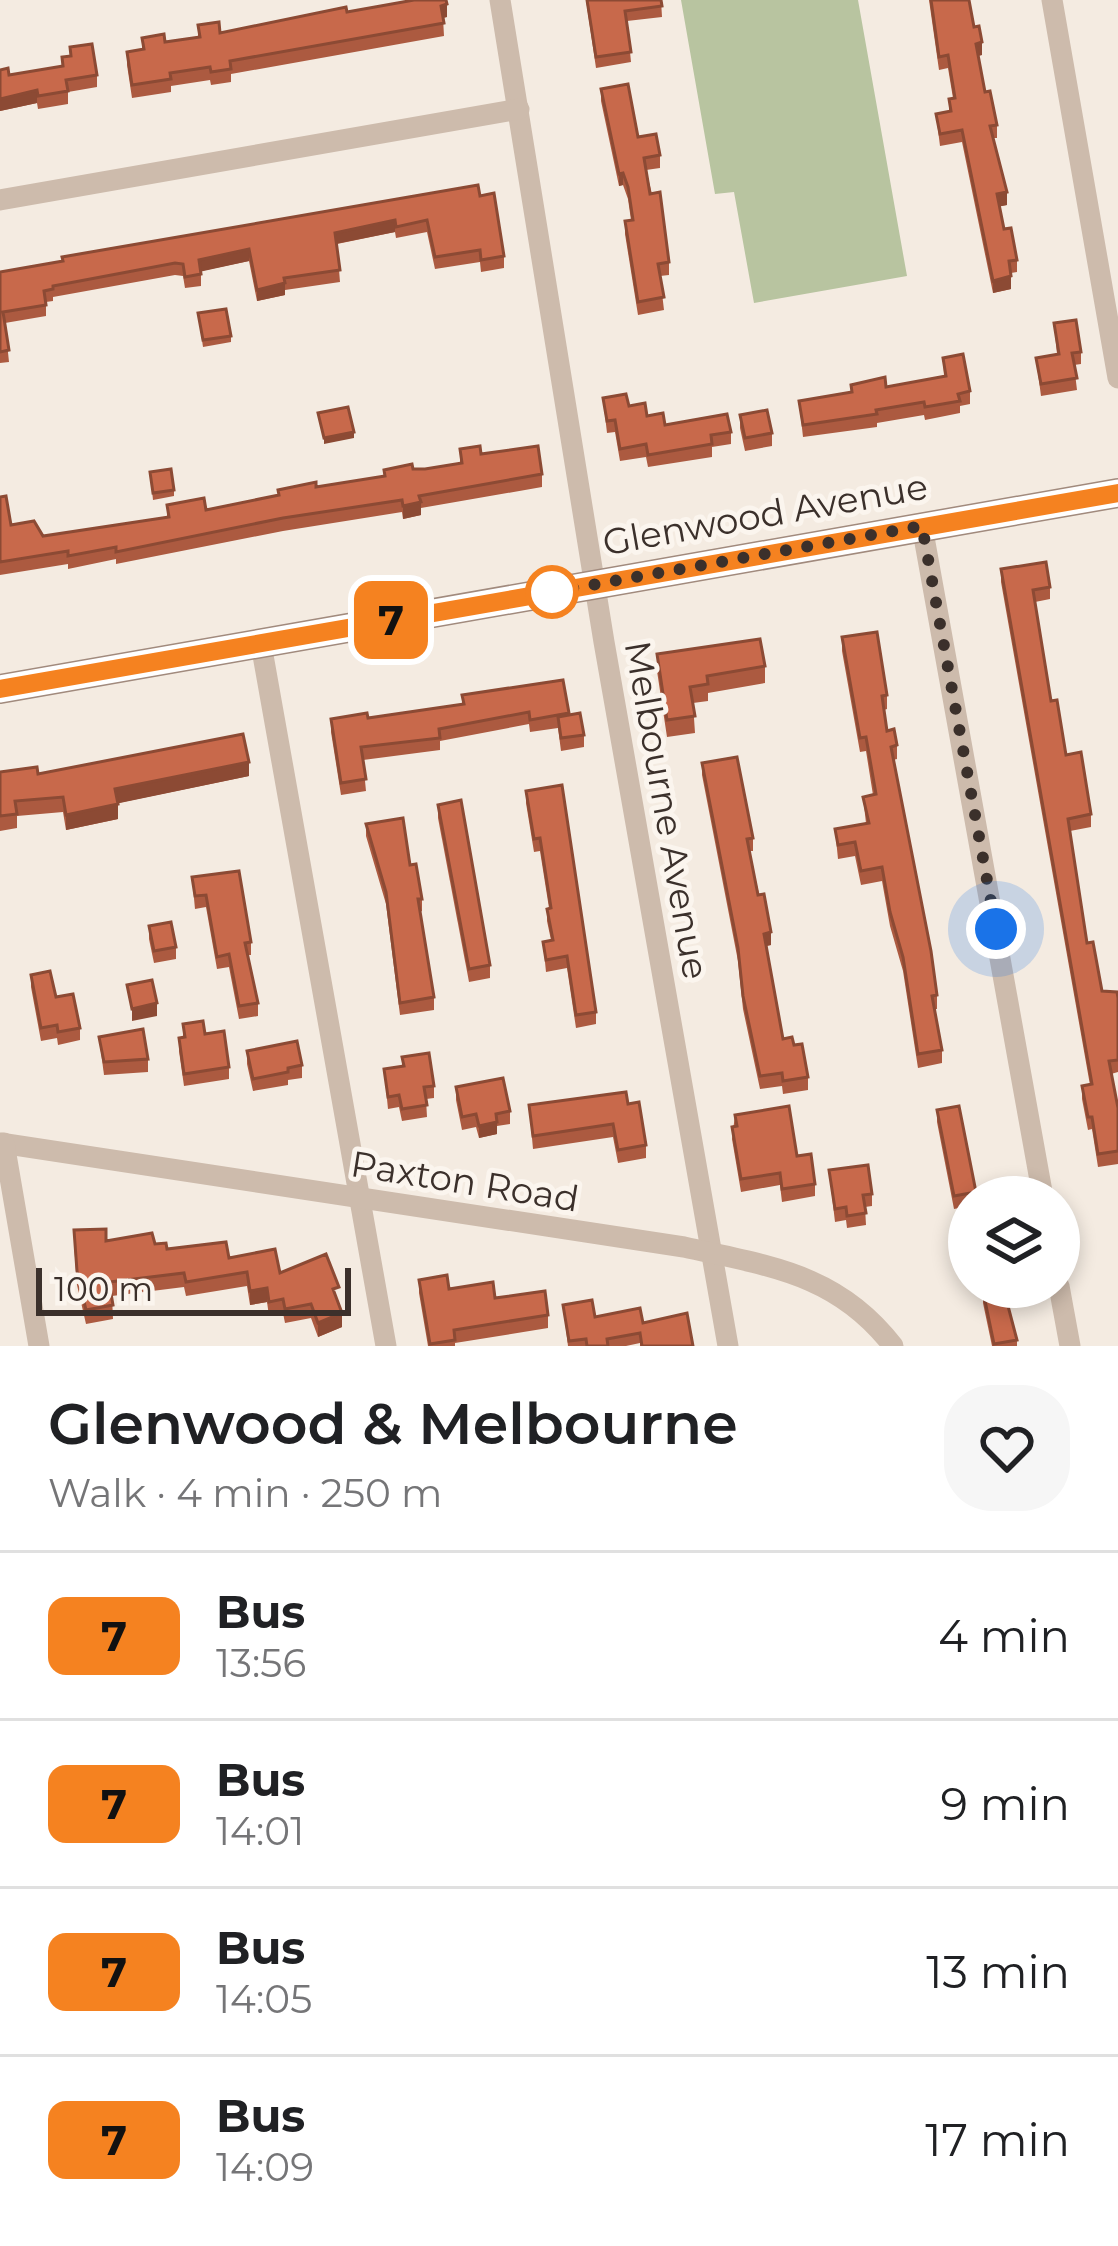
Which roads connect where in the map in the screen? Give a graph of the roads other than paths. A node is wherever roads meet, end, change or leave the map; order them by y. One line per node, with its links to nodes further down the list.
1 (500, 0): 3 (street, Melbourne Avenue)
2 (1052, 0): 5 (street)
3 (519, 110): 4 (street); 8 (street, Melbourne Avenue)
4 (0, 200)
5 (1118, 379)
6 (1118, 493): 7 (street, Glenwood Avenue)
7 (922, 526): 8 (street, Glenwood Avenue); 12 (street)
8 (596, 584): 9 (street, Glenwood Avenue); 14 (street, Melbourne Avenue)
9 (261, 644): 10 (street, Glenwood Avenue); 13 (street)
10 (0, 689)
11 (2, 1143): 13 (street, Paxton Road); 16 (street)
12 (1039, 1176)
13 (359, 1198): 14 (street, Paxton Road); 17 (street)
14 (712, 1253): 18 (street, Melbourne Avenue); 19 (street, Paxton Road)
15 (1063, 1308): 20 (street)
16 (40, 1346)
17 (386, 1346)
18 (728, 1346)
19 (893, 1346)
20 (1070, 1346)

